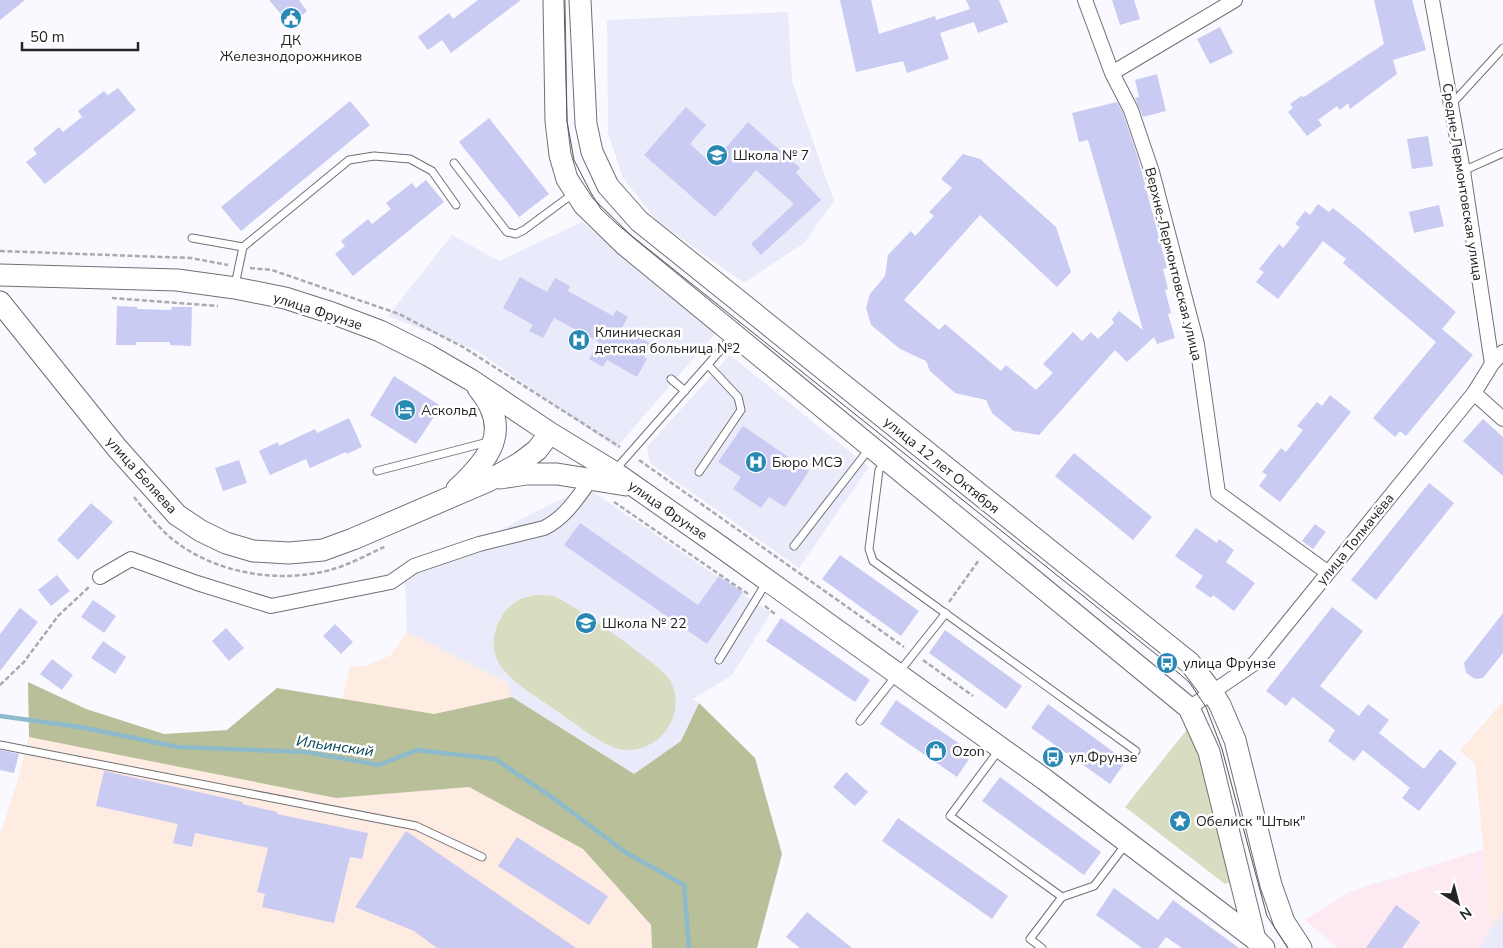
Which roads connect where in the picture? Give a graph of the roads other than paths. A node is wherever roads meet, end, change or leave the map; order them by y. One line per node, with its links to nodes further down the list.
1 (554, 0): 12 (main road)
2 (580, 0): 46 (main road, улица 12 лет Октября)
3 (1085, 0): 7 (street, Верхне-Лермонтовская улица)
4 (1235, 0): 7 (street)
5 (1432, 0): 8 (street, Средне-Лермонтовская улица)
6 (1503, 48): 8 (lane)
7 (1112, 73): 40 (street, Верхне-Лермонтовская улица)
8 (1451, 105): 11 (street, Средне-Лермонтовская улица)
9 (1503, 153): 11 (lane)
10 (454, 163): 12 (lane)
11 (1463, 171): 22 (street, Средне-Лермонтовская улица)
12 (574, 193): 19 (main road)
13 (456, 205): 15 (lane)
14 (192, 238): 15 (lane)
15 (243, 247): 17 (lane)
16 (0, 275): 17 (main road, улица Фрунзе)
17 (234, 287): 24 (main road, улица Фрунзе)
18 (0, 302): 38 (main road, улица Беляева)
19 (734, 335): 21 (lane); 30 (main road)
20 (1503, 352): 22 (street, улица Толмачёва)
21 (708, 364): 25 (lane); 34 (lane)
22 (1492, 364): 26 (street, улица Толмачёва)
23 (671, 379): 25 (lane)
24 (471, 380): 28 (main road, улица Фрунзе); 29 (main road)
25 (685, 391): 33 (lane)
26 (1474, 393): 27 (street); 40 (street, улица Толмачёва)
27 (1503, 419)
28 (550, 433): 33 (main road, улица Фрунзе); 36 (main road)
29 (492, 445): 32 (lane); 38 (main road)
30 (871, 447): 31 (main road); 39 (lane)
31 (887, 460): 43 (lane); 47 (main road)
32 (377, 471)
33 (614, 472): 37 (main road, улица Фрунзе)
34 (699, 472)
35 (591, 479): 36 (main road); 37 (main road); 41 (street)
36 (488, 481): 38 (main road, улица Беляева)
37 (634, 486): 42 (main road, улица Фрунзе)
38 (449, 497)
39 (794, 546)
40 (1327, 572): 46 (street, улица Толмачёва)
41 (100, 577)
42 (768, 581): 44 (lane); 45 (main road, улица Фрунзе)
43 (944, 612): 45 (lane); 51 (lane)
44 (719, 660)
45 (898, 674): 48 (lane); 50 (main road, улица Фрунзе)
46 (1212, 692): 47 (street, улица Толмачёва); 58 (main road, улица 12 лет Октября)
47 (1189, 708): 55 (main road)
48 (860, 721)
49 (0, 745): 53 (lane)
50 (1001, 748): 52 (main road, улица Фрунзе); 54 (lane)
51 (1136, 751)
52 (1127, 842): 54 (lane); 55 (main road, улица Фрунзе)
53 (482, 857)
54 (1062, 897): 56 (lane)
55 (1260, 944): 57 (main road, улица Фрунзе)
56 (1042, 948)
57 (1275, 948)
58 (1301, 948)

